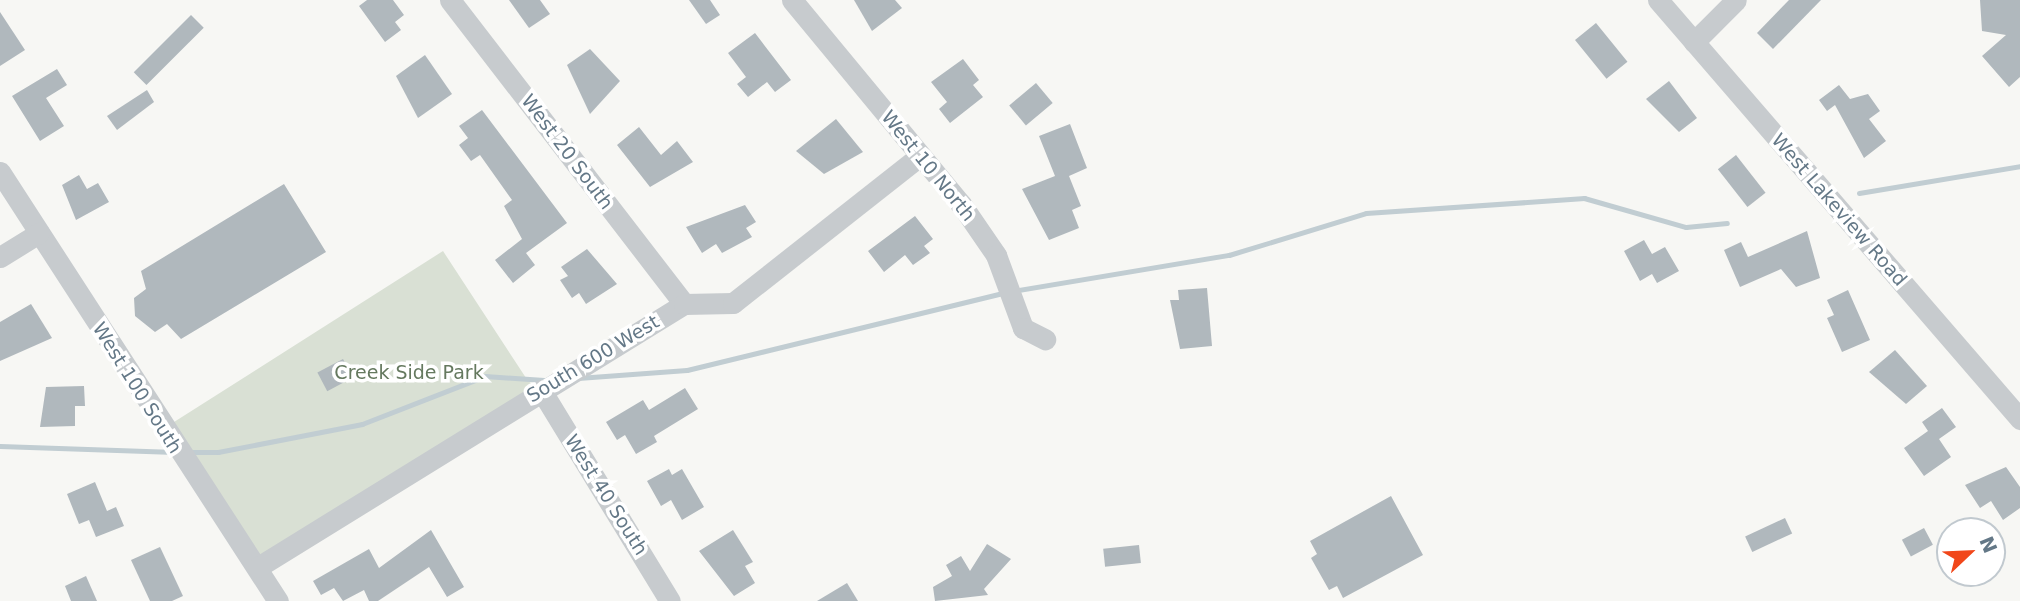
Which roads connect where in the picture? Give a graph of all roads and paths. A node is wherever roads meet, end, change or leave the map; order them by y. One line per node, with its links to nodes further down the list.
1 (450, 0): 10 (street, West 20 South)
2 (792, 0): 6 (street, West 10 North)
3 (1658, 0): 5 (street, West Lakeview Road)
4 (1735, 0): 5 (street)
5 (1694, 42): 13 (street, West Lakeview Road)
6 (920, 156): 10 (street, South 600 West); 11 (street, West 10 North)
7 (0, 172): 8 (street, West 100 South)
8 (38, 233): 9 (street); 14 (street, West 100 South)
9 (0, 257)
10 (684, 304): 12 (street, South 600 West)
11 (1045, 340)
12 (541, 390): 14 (street, South 600 West); 16 (street, West 40 South)
13 (2020, 419)
14 (258, 568): 15 (street, West 100 South)
15 (278, 601)
16 (670, 601)

